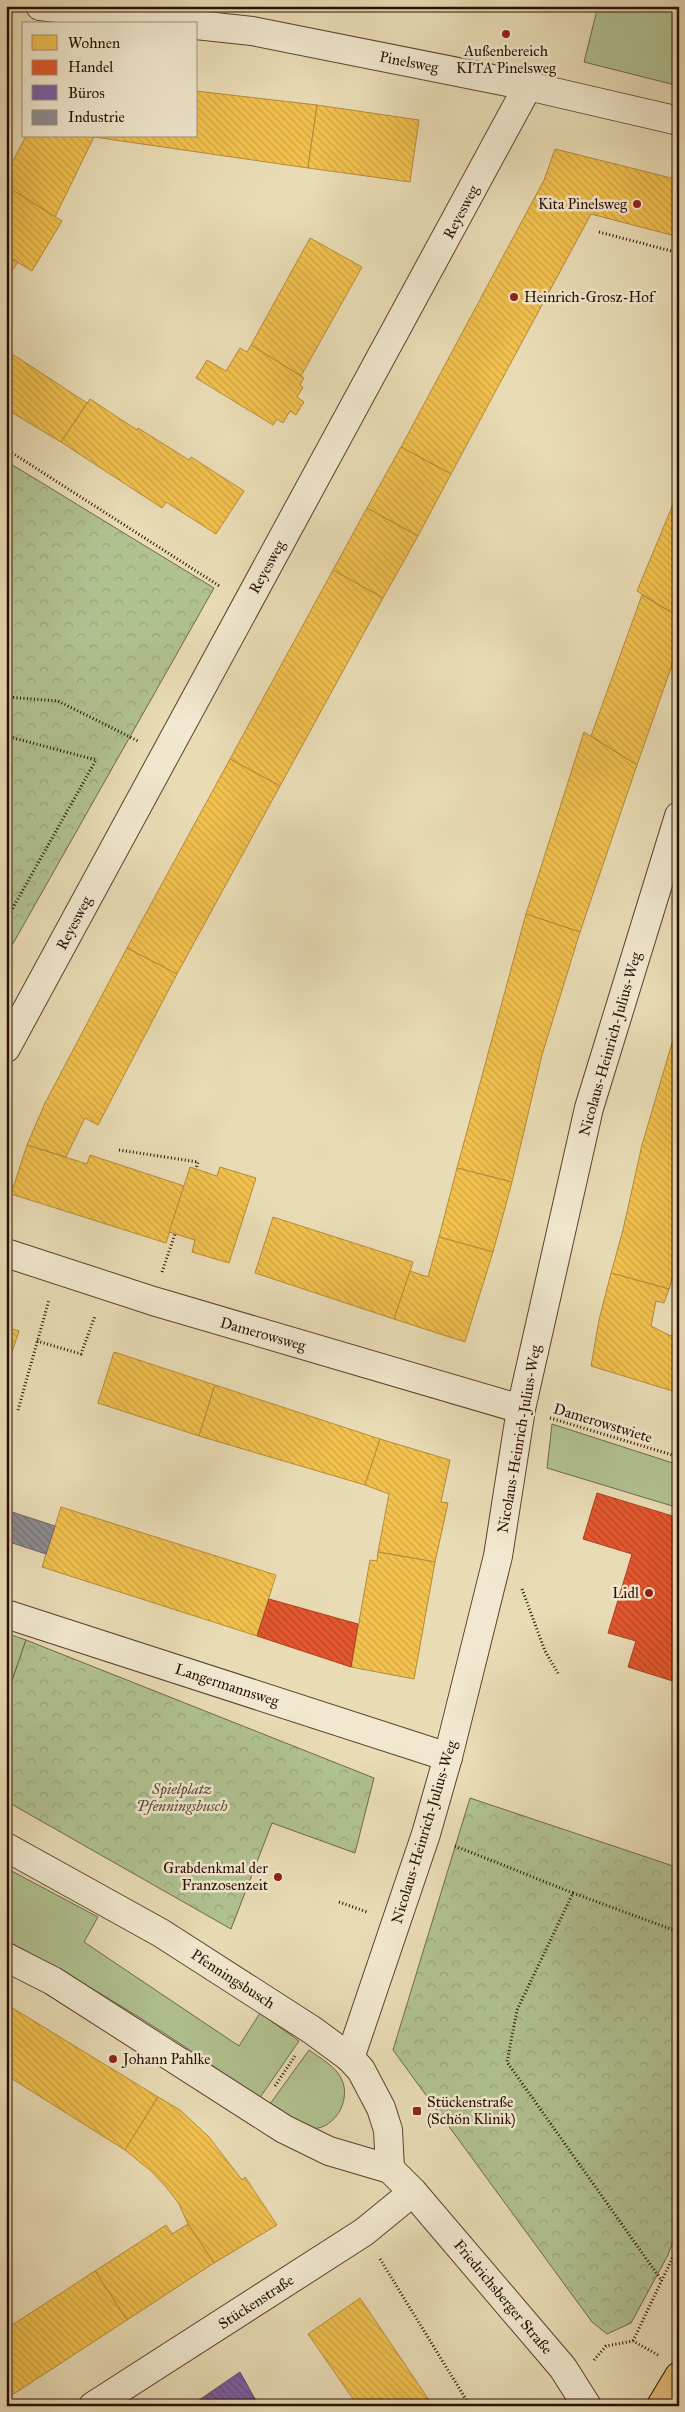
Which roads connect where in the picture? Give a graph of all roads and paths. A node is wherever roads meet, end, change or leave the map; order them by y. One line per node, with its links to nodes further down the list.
1 (40, 6): 2 (street)
2 (173, 22)
3 (198, 24): 4 (street, Pinelsweg)
4 (528, 86): 5 (street, Pinelsweg); 9 (street, Reyesweg)
5 (679, 121)
6 (599, 232): 7 (path)
7 (679, 253)
8 (6, 449): 9 (path)
9 (247, 604): 12 (street, Reyesweg)
10 (6, 697): 12 (path)
11 (6, 736): 14 (path)
12 (168, 749): 15 (street, Reyesweg)
13 (679, 816): 24 (street, Nicolaus-Heinrich-Julius-Weg)
14 (6, 920)
15 (6, 1048)
16 (120, 1150): 17 (path)
17 (196, 1169)
18 (175, 1234): 22 (path)
19 (6, 1253): 20 (street, Damerowsweg)
20 (57, 1270): 21 (street, Damerowsweg); 23 (path)
21 (106, 1286): 22 (street, Damerowsweg); 23 (path)
22 (153, 1301): 24 (street, Damerowsweg)
23 (37, 1341): 25 (path)
24 (521, 1409): 26 (path, Damerowstwiete); 27 (street, Nicolaus-Heinrich-Julius-Weg)
25 (18, 1410)
26 (679, 1457)
27 (498, 1556): 29 (path); 30 (street, Nicolaus-Heinrich-Julius-Weg)
28 (6, 1614): 30 (street, Langermannsweg)
29 (559, 1675)
30 (448, 1757): 31 (street, Nicolaus-Heinrich-Julius-Weg)
31 (426, 1834): 33 (path); 39 (street, Nicolaus-Heinrich-Julius-Weg)
32 (6, 1847): 38 (street, Pfenningsbusch)
33 (573, 1893): 36 (path); 45 (path)
34 (340, 1902): 35 (path)
35 (353, 1907)
36 (679, 1932)
37 (6, 1957): 40 (street)
38 (312, 2030): 39 (street, Pfenningsbusch); 40 (path)
39 (350, 2058): 41 (street, Pfenningsbusch)
40 (258, 2112): 41 (street)
41 (390, 2169): 42 (street)
42 (413, 2192): 43 (street, Stückenstraße); 50 (street, Friedrichsberger Straße)
43 (364, 2232): 48 (street, Stückenstraße); 49 (path)
44 (679, 2244): 45 (path)
45 (662, 2281): 46 (path)
46 (633, 2341)
47 (679, 2376): 51 (main road)
48 (94, 2406)
49 (470, 2406)
50 (587, 2406)
51 (661, 2406)

